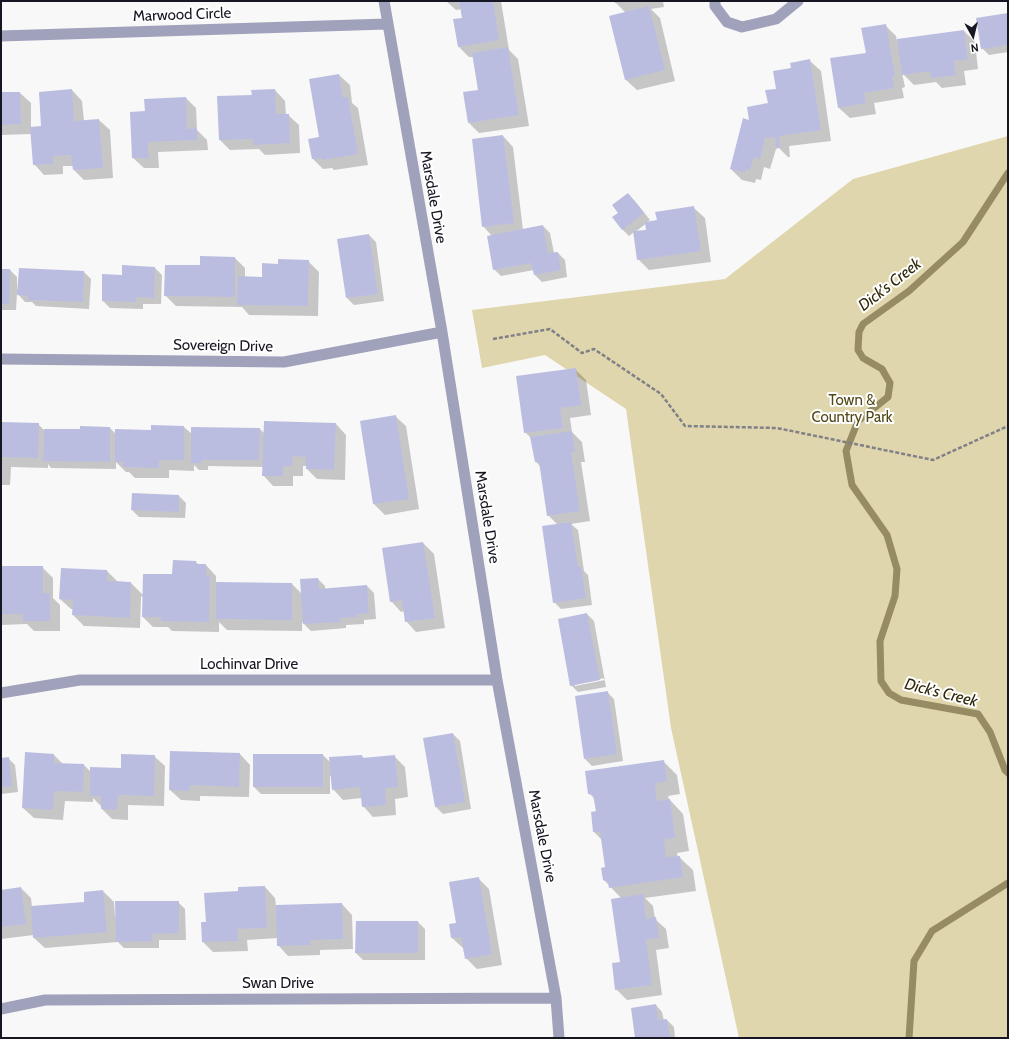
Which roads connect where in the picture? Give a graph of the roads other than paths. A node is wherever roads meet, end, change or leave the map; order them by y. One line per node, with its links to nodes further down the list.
1 (384, 1): 4 (street, Marsdale Drive)
2 (715, 1): 3 (street)
3 (798, 1)
4 (388, 24): 5 (street, Marwood Circle); 6 (street, Marsdale Drive)
5 (1, 36)
6 (442, 332): 7 (street, Sovereign Drive); 8 (street, Marsdale Drive)
7 (1, 359)
8 (497, 680): 9 (street, Lochinvar Drive); 10 (street, Marsdale Drive)
9 (1, 693)
10 (556, 998): 11 (street, Swan Drive); 12 (street, Marsdale Drive)
11 (1, 1009)
12 (559, 1038)

